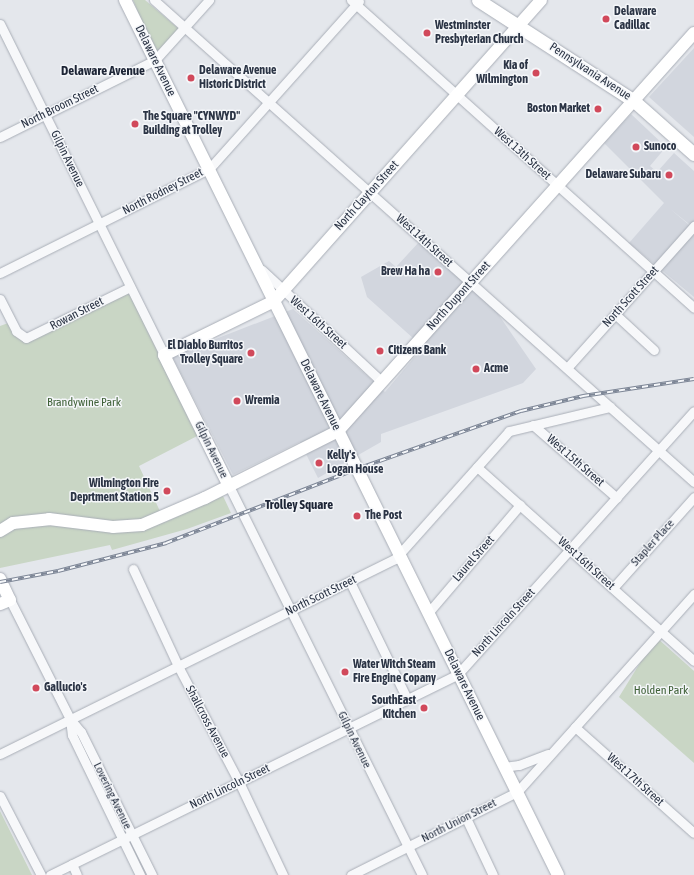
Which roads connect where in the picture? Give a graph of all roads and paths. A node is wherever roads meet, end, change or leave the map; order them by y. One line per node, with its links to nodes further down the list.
1 (125, 0): 11 (street, Delaware Avenue)
2 (154, 0): 9 (street, West 14th Street)
3 (209, 0): 9 (street, North Broom Street)
4 (478, 0): 8 (main road, Pennsylvania Avenue)
5 (541, 0): 8 (street, North Clayton Street)
6 (355, 1): 12 (street, West 13th Street); 14 (street, North Rodney Street)
7 (1, 26): 15 (street, Gilpin Avenue)
8 (518, 26): 12 (street, North Clayton Street); 13 (main road, Pennsylvania Avenue)
9 (185, 27): 11 (street, North Broom Street); 14 (street, West 14th Street)
10 (694, 33): 13 (street, North Dupont Street)
11 (155, 60): 15 (street, North Broom Street); 18 (street, Delaware Avenue)
12 (457, 95): 19 (street, West 13th Street); 20 (street, North Clayton Street)
13 (634, 101): 17 (main road, Pennsylvania Avenue); 19 (street, North Dupont Street)
14 (269, 102): 18 (street, North Rodney Street); 20 (street, West 14th Street)
15 (45, 114): 16 (street, North Broom Street); 21 (street, Gilpin Avenue)
16 (0, 137)
17 (692, 150)
18 (209, 169): 21 (street, North Rodney Street); 23 (street, Delaware Avenue)
19 (557, 185): 24 (street, West 13th Street); 26 (street, North Dupont Street)
20 (370, 192): 26 (street, West 14th Street); 28 (street, North Clayton Street)
21 (99, 224): 25 (street, North Rodney Street); 27 (street, Gilpin Avenue)
22 (694, 226): 24 (street, North Scott Street)
23 (255, 263): 28 (street, West 16th Street); 30 (street, Delaware Avenue)
24 (654, 271): 31 (street, West 13th Street); 32 (street, North Scott Street)
25 (0, 273)
26 (471, 282): 35 (street, West 14th Street); 36 (street, North Dupont Street)
27 (130, 287): 29 (street, Rowan Street); 34 (street, Gilpin Avenue)
28 (282, 291): 30 (street, North Clayton Street); 36 (street, West 16th Street)
29 (0, 299)
30 (274, 301): 34 (street, North Clayton Street); 40 (street, Delaware Avenue)
31 (694, 308)
32 (615, 314): 33 (street); 35 (street, North Scott Street)
33 (654, 350)
34 (164, 355): 44 (street, Gilpin Avenue)
35 (567, 368): 37 (street, West 14th Street)
36 (382, 382): 40 (street, North Dupont Street)
37 (610, 407): 39 (street, North Scott Street); 41 (street, West 14th Street)
38 (694, 411): 41 (street, North Lincoln Street)
39 (533, 425): 42 (street, North Scott Street); 46 (street, West 15th Street)
40 (338, 431): 44 (street, North Dupont Street); 50 (street, Delaware Avenue)
41 (659, 450): 43 (street, West 14th Street); 46 (street, North Lincoln Street)
42 (477, 467): 47 (street, West 16th Street); 50 (street, North Scott Street)
43 (694, 482)
44 (228, 486): 48 (street, North Dupont Street); 57 (street, Gilpin Avenue)
45 (694, 497): 54 (street, Stapler Place)
46 (617, 498): 49 (street, North Lincoln Street)
47 (520, 505): 49 (street, West 16th Street); 58 (street, Laurel Street)
48 (3, 527)
49 (570, 550): 54 (street, West 16th Street); 62 (street, North Lincoln Street)
50 (399, 555): 53 (street, North Scott Street); 58 (street, Delaware Avenue)
51 (133, 569): 61 (street, Shallcross Avenue)
52 (0, 579): 56 (street, Lovering Avenue)
53 (350, 582): 57 (street, North Scott Street); 63 (street)
54 (613, 588): 59 (street, West 16th Street)
55 (694, 594): 59 (street, North Union Street)
56 (5, 602): 64 (street, Lovering Avenue)
57 (290, 610): 61 (street, North Scott Street); 66 (street, Gilpin Avenue)
58 (428, 613): 62 (street, Delaware Avenue)
59 (661, 631): 60 (street, West 16th Street); 65 (street, North Union Street)
60 (694, 661)
61 (178, 666): 64 (street, North Scott Street); 70 (street, Shallcross Avenue)
62 (458, 674): 63 (street, North Lincoln Street); 69 (street, Delaware Avenue)
63 (407, 699): 66 (street, North Lincoln Street)
64 (70, 720): 68 (street, North Scott Street); 75 (street, Lovering Avenue)
65 (575, 727): 67 (street, North Union Street); 74 (street, West 17th Street)
66 (349, 728): 70 (street, North Lincoln Street); 76 (street, Gilpin Avenue)
67 (553, 752): 69 (street, North Union Street); 71 (street, North Union Street)
68 (0, 754)
69 (504, 767): 71 (street, Delaware Avenue)
70 (239, 782): 75 (street, North Lincoln Street); 83 (street, Shallcross Avenue)
71 (517, 792): 73 (street, North Union Street); 87 (street, Delaware Avenue)
72 (0, 796): 78 (street)
73 (466, 818): 76 (street, North Union Street); 86 (street)
74 (694, 833)
75 (127, 837): 77 (street, North Lincoln Street); 81 (street, Lovering Avenue); 82 (street, Lovering Avenue)
76 (408, 847): 84 (street, North Union Street); 85 (street, Gilpin Avenue)
77 (72, 864): 79 (street, North Lincoln Street); 80 (street)
78 (41, 875)
79 (50, 875)
80 (77, 875)
81 (140, 875)
82 (152, 875)
83 (283, 875)
84 (351, 875)
85 (422, 875)
86 (493, 875)
87 (558, 875)

